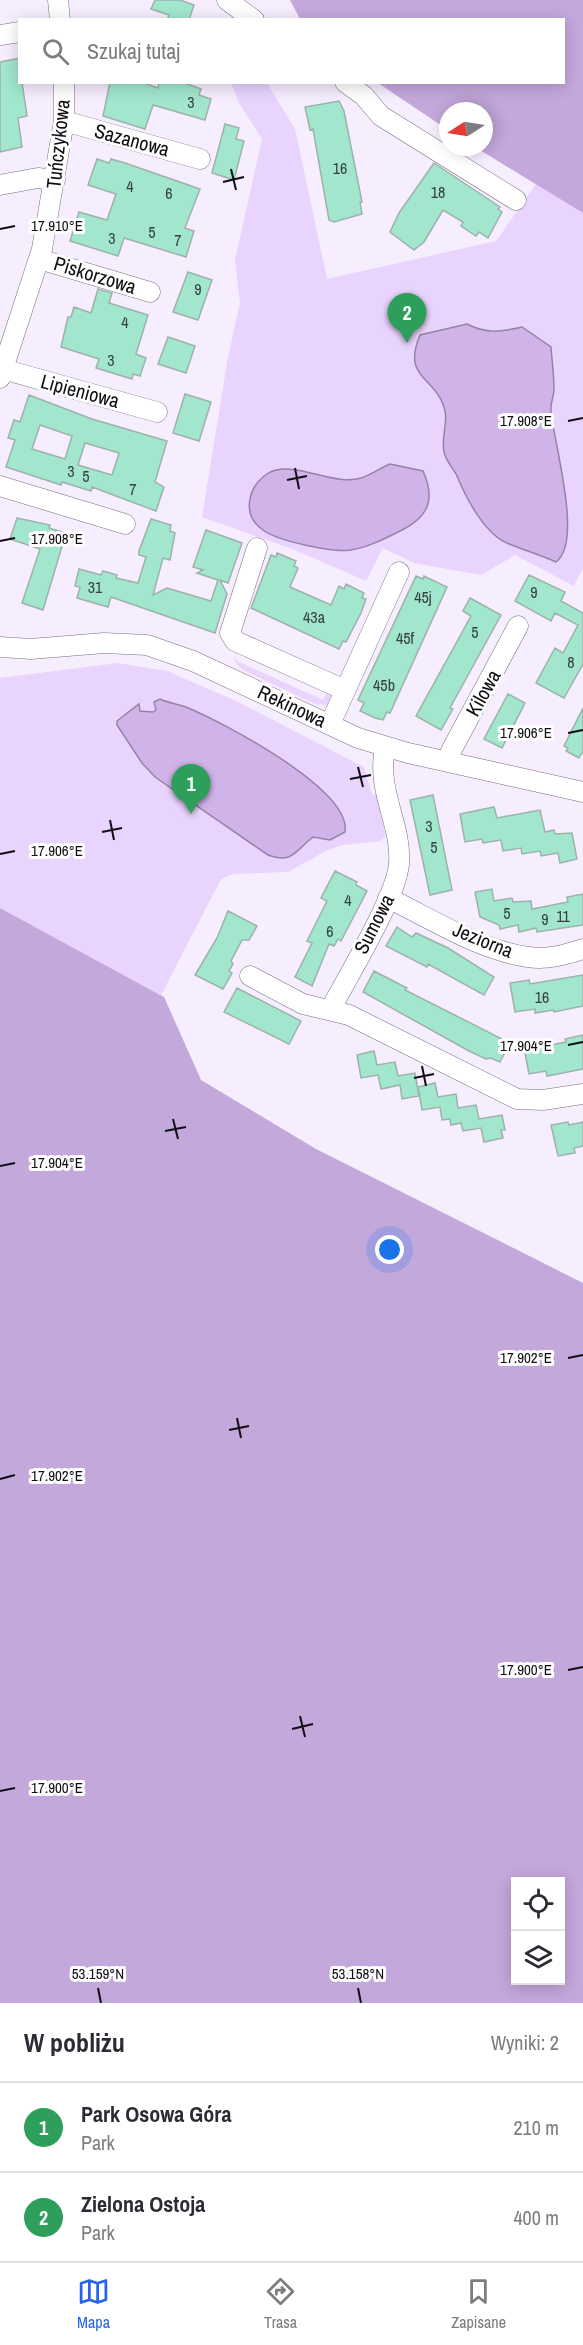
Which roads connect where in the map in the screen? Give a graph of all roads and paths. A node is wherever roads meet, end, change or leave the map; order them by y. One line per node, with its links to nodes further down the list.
1 (58, 0): 3 (street)
2 (227, 0): 4 (street)
3 (60, 18)
4 (251, 18)
5 (18, 32): 6 (street)
6 (0, 35)
7 (64, 84): 9 (street, Tuńczykowa)
8 (348, 84): 13 (street)
9 (64, 121): 10 (street, Sazanowa); 11 (street, Tuńczykowa)
10 (200, 159)
11 (55, 180): 12 (street); 14 (street, Tuńczykowa)
12 (0, 185)
13 (516, 200)
14 (39, 259): 15 (street, Piskorzowa); 16 (street, Tuńczykowa)
15 (150, 292)
16 (8, 328): 17 (street, Tuńczykowa)
17 (1, 373): 18 (street, Lipieniowa)
18 (157, 412)
19 (0, 486): 20 (street)
20 (125, 524)
21 (257, 548): 25 (street)
22 (399, 572): 25 (street)
23 (518, 626): 28 (street, Kilowa)
24 (0, 647): 26 (street, Rekinowa)
25 (345, 690): 26 (street)
26 (330, 724): 27 (street, Rekinowa)
27 (385, 747): 28 (street, Rekinowa); 30 (street, Sumowa)
28 (449, 761): 29 (street, Rekinowa)
29 (583, 792)
30 (388, 898): 31 (street, Jeziorna); 33 (street, Sumowa)
31 (583, 950)
32 (250, 976): 33 (street)
33 (330, 1010): 34 (street)
34 (583, 1094)

